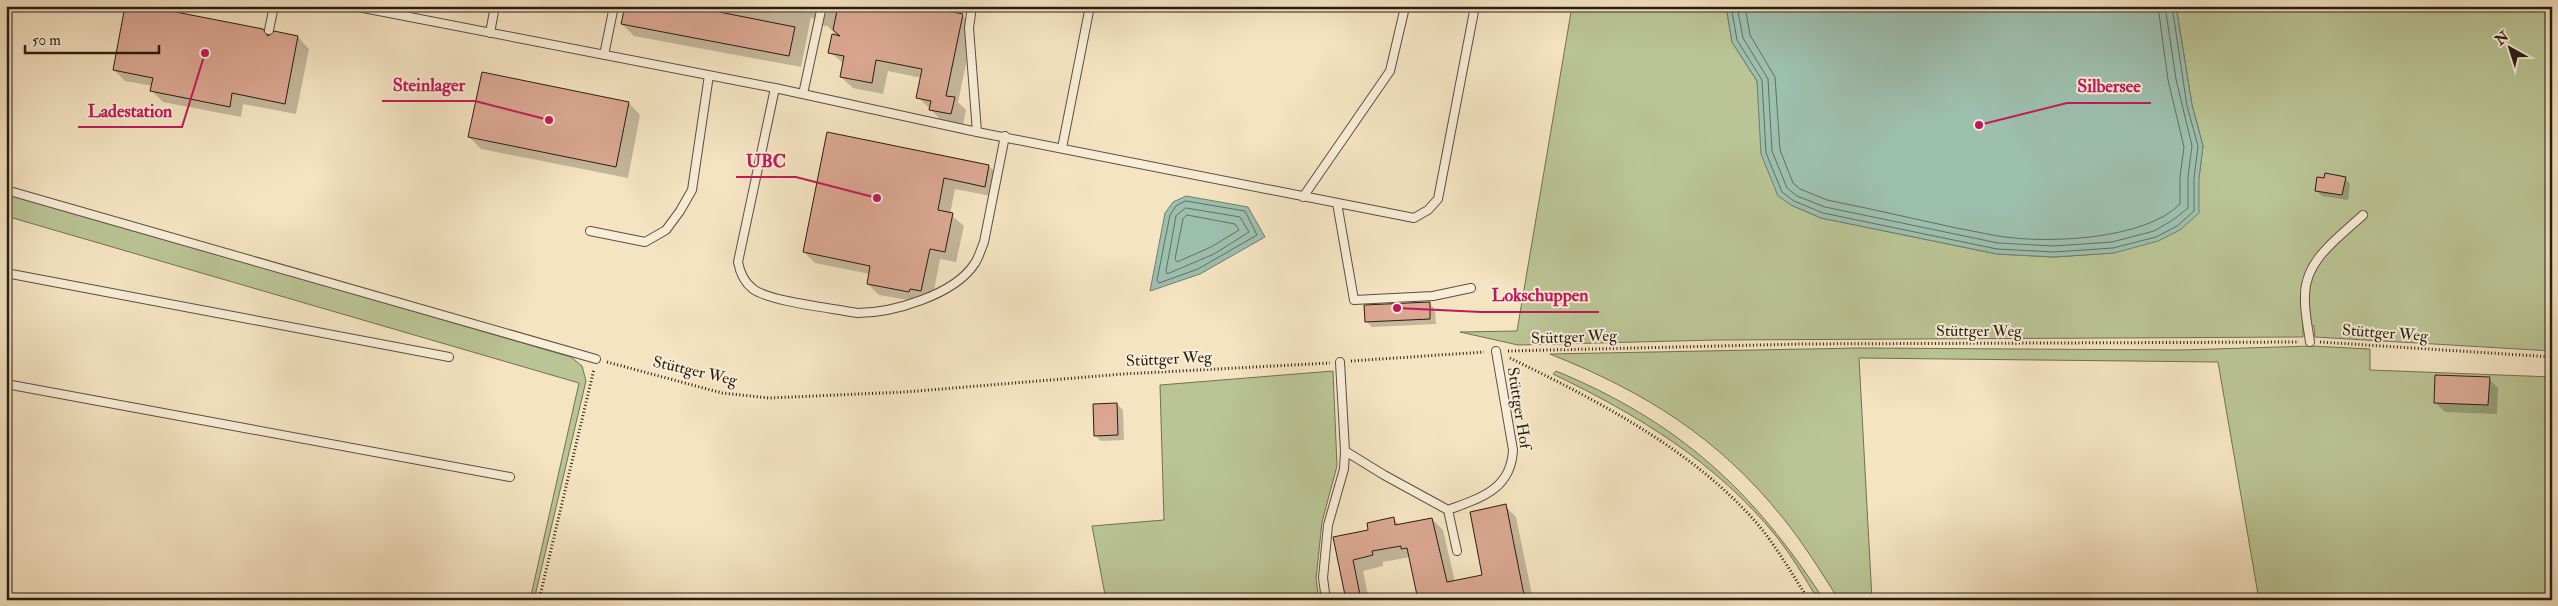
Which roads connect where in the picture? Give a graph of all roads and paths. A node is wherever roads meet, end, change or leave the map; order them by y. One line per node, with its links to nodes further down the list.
1 (274, 6): 10 (lane)
2 (353, 6): 11 (lane)
3 (495, 6): 11 (lane)
4 (614, 6): 12 (lane)
5 (822, 6): 15 (lane)
6 (972, 6): 16 (lane)
7 (1090, 6): 18 (lane)
8 (1402, 6): 20 (lane)
9 (1475, 6): 21 (lane)
10 (269, 30)
11 (490, 33): 12 (lane)
12 (604, 55): 13 (lane)
13 (709, 75): 14 (lane); 23 (lane)
14 (775, 88): 15 (lane); 17 (lane)
15 (803, 94): 16 (lane)
16 (977, 132): 17 (lane)
17 (1005, 136): 18 (lane)
18 (1062, 148): 20 (lane)
19 (6, 190): 30 (lane)
20 (1303, 197): 21 (lane)
21 (1337, 204): 25 (lane)
22 (2363, 215): 26 (lane)
23 (590, 231)
24 (6, 274): 28 (lane)
25 (1472, 288)
26 (2310, 342): 27 (path, Stüttger Weg); 29 (path, Stüttger Weg)
27 (1496, 351): 31 (path, Stüttger Weg); 35 (lane, Stüttger Hof); 39 (path)
28 (449, 357)
29 (2552, 357)
30 (599, 360): 31 (path, Stüttger Weg); 37 (path)
31 (1340, 362): 33 (lane)
32 (6, 384): 34 (lane)
33 (1346, 451): 35 (lane); 38 (lane)
34 (510, 477)
35 (1448, 510): 36 (lane)
36 (1457, 551)
37 (539, 600)
38 (1326, 600)
39 (1809, 600)

